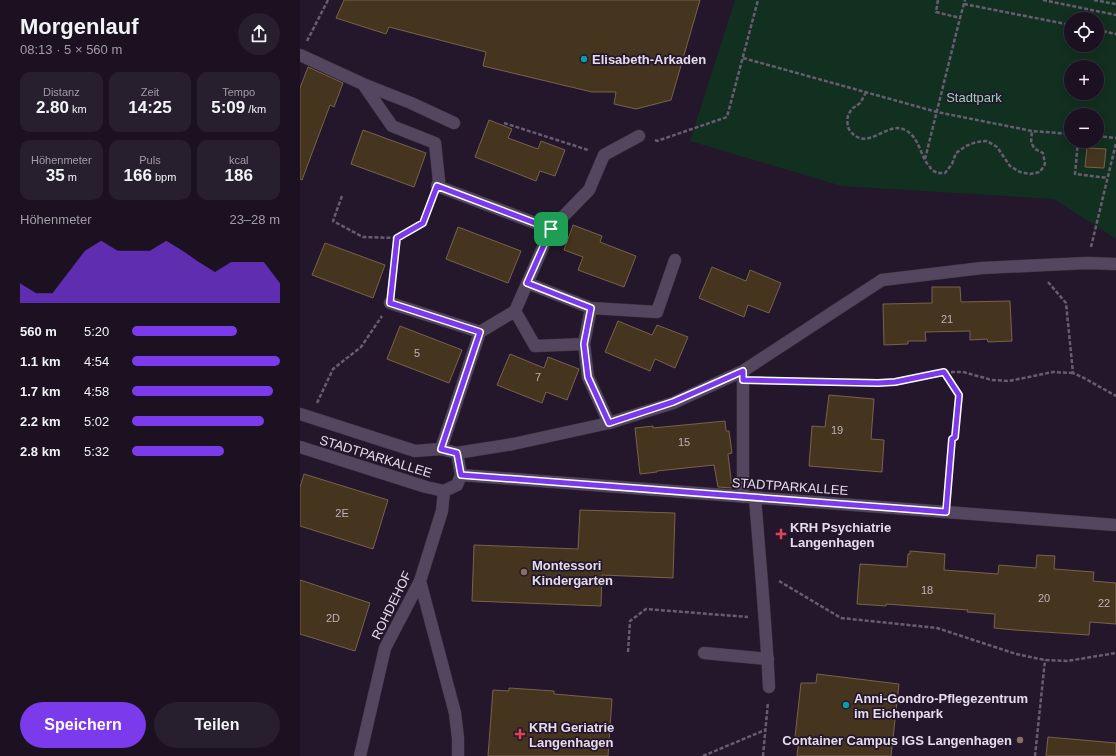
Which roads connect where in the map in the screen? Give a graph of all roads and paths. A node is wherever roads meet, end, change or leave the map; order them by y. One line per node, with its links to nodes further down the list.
1 (328, 0): 14 (path)
2 (758, 0): 15 (path)
3 (938, 0): 10 (path)
4 (965, 0): 7 (path)
5 (1043, 0): 9 (path)
6 (1094, 0): 8 (path)
7 (964, 4): 10 (path); 11 (path)
8 (1116, 4)
9 (1116, 15)
10 (960, 18): 18 (path)
11 (1064, 24)
12 (1104, 31): 13 (path)
13 (1116, 34)
14 (300, 55): 16 (street)
15 (743, 58): 17 (path); 23 (path)
16 (363, 84): 19 (street); 31 (street)
17 (866, 92): 18 (path); 29 (path)
18 (937, 112): 21 (path); 29 (path)
19 (454, 123)
20 (504, 123): 28 (path)
21 (1032, 131): 22 (path); 29 (path)
22 (1064, 133)
23 (639, 136): 28 (street)
24 (1104, 137): 25 (path)
25 (1116, 138)
26 (1116, 143): 30 (path)
27 (1077, 148): 30 (path)
28 (604, 155): 33 (street)
29 (925, 159)
30 (1108, 178): 36 (path)
31 (437, 186): 33 (street); 34 (path)
32 (342, 196): 34 (path)
33 (551, 229): 39 (street)
34 (397, 238): 40 (path)
35 (676, 260): 41 (street)
36 (1087, 263): 37 (street); 38 (street)
37 (1116, 264)
38 (1034, 265): 46 (path); 47 (street)
39 (527, 283): 41 (street); 42 (street)
40 (390, 303): 43 (street); 49 (path)
41 (591, 308): 44 (street)
42 (515, 311): 43 (street); 44 (street)
43 (480, 332): 52 (street)
44 (584, 344): 50 (street)
45 (944, 372): 46 (path); 47 (path); 57 (path)
46 (1073, 373): 48 (path)
47 (743, 375): 50 (street); 56 (street)
48 (1116, 396)
49 (305, 415): 52 (street, STADTPARKALLEE)
50 (609, 423): 53 (street)
51 (300, 447): 55 (street, STADTPARKALLEE)
52 (441, 449): 53 (street, STADTPARKALLEE)
53 (457, 453): 54 (street)
54 (461, 475): 55 (street, STADTPARKALLEE); 56 (street, STADTPARKALLEE)
55 (444, 491): 60 (street, ROHDEHOF)
56 (749, 497): 57 (street, STADTPARKALLEE); 59 (street)
57 (946, 512): 58 (street, STADTPARKALLEE)
58 (1116, 525)
59 (760, 571): 61 (street); 66 (path)
60 (420, 581): 69 (street, ROHDEHOF); 70 (street)
61 (766, 618): 62 (path); 65 (street)
62 (628, 652)
63 (704, 653): 65 (street)
64 (1116, 653): 66 (path)
65 (768, 659): 67 (street)
66 (1045, 660): 73 (path)
67 (769, 687): 68 (path)
68 (765, 730): 71 (path); 72 (path)
69 (360, 756)
70 (458, 756)
71 (703, 756)
72 (763, 756)
73 (1035, 756)

